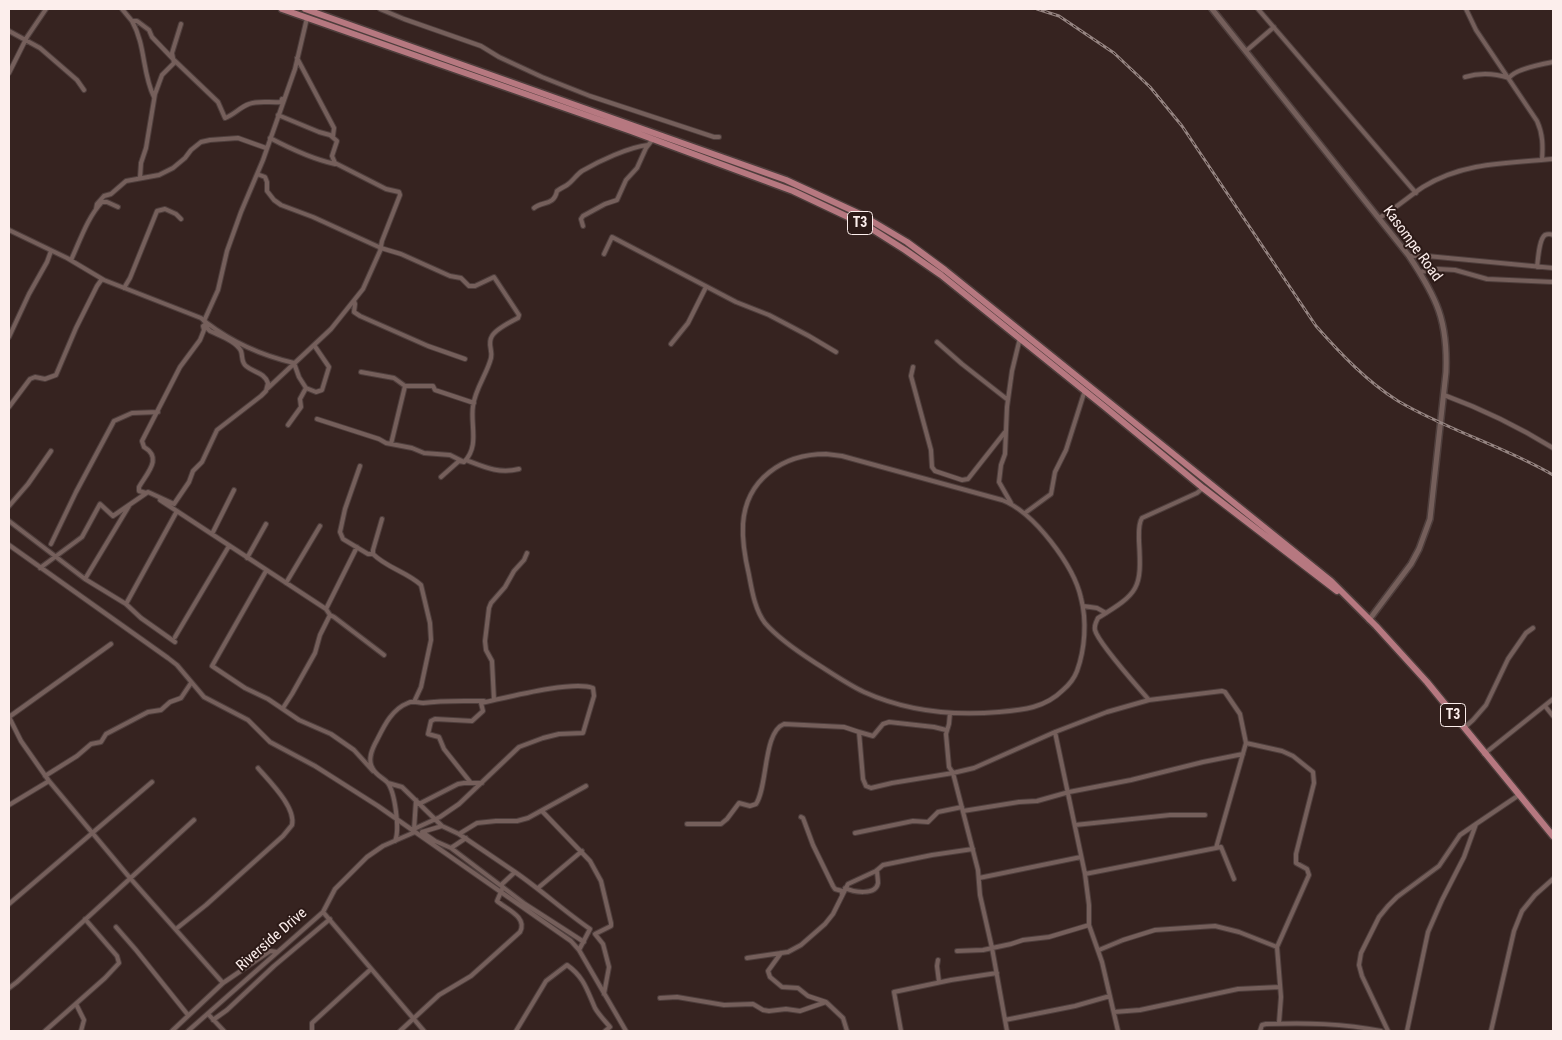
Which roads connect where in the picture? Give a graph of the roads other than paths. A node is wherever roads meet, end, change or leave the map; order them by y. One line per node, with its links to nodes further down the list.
1 (46, 9): 14 (street)
2 (122, 9): 10 (street)
3 (282, 9): 9 (highway, T3)
4 (305, 9): 114 (highway, T3)
5 (380, 9): 27 (street)
6 (1212, 9): 15 (street, Kasompe Road)
7 (1258, 9): 12 (street)
8 (1466, 9): 21 (street)
9 (307, 18): 16 (street); 29 (highway, T3)
10 (132, 21): 17 (street); 24 (street)
11 (182, 24): 17 (street)
12 (1274, 27): 15 (street); 37 (street)
13 (9, 31): 14 (street)
14 (26, 40): 19 (street); 22 (street)
15 (1246, 50): 41 (street, Kasompe Road)
16 (297, 58): 23 (street); 26 (street)
17 (174, 60): 23 (street); 24 (street)
18 (1553, 62): 21 (street)
19 (9, 73)
20 (1465, 77): 21 (street)
21 (1509, 78): 33 (street)
22 (84, 90)
23 (286, 93): 25 (street)
24 (154, 97): 36 (street)
25 (278, 115): 26 (street); 28 (street)
26 (333, 136): 34 (street)
27 (719, 137)
28 (270, 138): 31 (street); 34 (street)
29 (653, 140): 30 (street); 61 (highway, T3)
30 (648, 145): 39 (street); 43 (street)
31 (266, 148): 35 (street); 36 (street)
32 (1553, 159): 33 (street)
33 (1542, 160): 37 (street)
34 (340, 165): 46 (street)
35 (257, 174): 46 (street); 59 (street)
36 (140, 178): 40 (street)
37 (1416, 193): 41 (street)
38 (118, 207): 40 (street)
39 (534, 208)
40 (96, 209): 50 (street)
41 (1379, 218): 49 (street, Kasompe Road)
42 (181, 219): 57 (street)
43 (583, 226)
44 (9, 230): 47 (street)
45 (1553, 235): 51 (street)
46 (380, 248): 58 (street); 76 (street)
47 (51, 251): 50 (street); 60 (street)
48 (604, 254): 56 (street)
49 (1409, 256): 51 (street); 53 (street, Kasompe Road)
50 (71, 260): 54 (street)
51 (1537, 267): 52 (street)
52 (1553, 268)
53 (1420, 272): 55 (street); 74 (street, Kasompe Road)
54 (102, 279): 57 (street); 77 (street)
55 (1553, 282)
56 (706, 286): 64 (street); 65 (street)
57 (124, 288): 59 (street)
58 (354, 301): 63 (street); 66 (street)
59 (205, 322): 67 (street); 73 (street); 78 (street)
60 (9, 337)
61 (1020, 338): 72 (highway, T3); 75 (street)
62 (937, 342): 75 (street)
63 (314, 344): 67 (street); 71 (street)
64 (671, 344)
65 (836, 352)
66 (465, 359)
67 (294, 363): 71 (street); 73 (street)
68 (912, 367): 81 (street)
69 (361, 372): 70 (street)
70 (405, 386): 76 (street); 82 (street)
71 (306, 388): 80 (street)
72 (1085, 390): 89 (highway, T3); 96 (street)
73 (266, 391): 91 (street)
74 (1444, 395): 83 (street); 120 (street, Kasompe Road)
75 (1008, 400): 81 (street)
76 (474, 403): 85 (street)
77 (9, 406)
78 (158, 412): 91 (street); 102 (street)
79 (317, 419): 82 (street)
80 (288, 425)
81 (1005, 432): 93 (street)
82 (391, 444): 85 (street)
83 (1553, 448)
84 (51, 451): 94 (street)
85 (465, 461): 87 (street); 88 (street)
86 (360, 466): 105 (street)
87 (519, 469)
88 (442, 477)
89 (1203, 488): 114 (highway, T3); 118 (street)
90 (234, 490): 101 (street)
91 (147, 492): 92 (street); 95 (street)
92 (130, 504): 108 (street); 112 (street)
93 (1011, 504): 96 (street); 131 (street)
94 (9, 506)
95 (177, 511): 101 (street); 115 (street)
96 (1025, 513): 116 (street)
97 (382, 519): 107 (street)
98 (9, 521): 108 (street)
99 (266, 524): 109 (street)
100 (320, 526): 113 (street)
101 (212, 534): 104 (street)
102 (51, 544)
103 (9, 545): 110 (street)
104 (230, 546): 109 (street); 115 (street)
105 (357, 547): 107 (street); 117 (street)
106 (527, 553): 126 (street)
107 (373, 554): 128 (street)
108 (55, 557): 110 (street); 112 (street)
109 (248, 558): 111 (street)
110 (40, 568): 124 (street)
111 (266, 571): 113 (street); 130 (street)
112 (84, 579): 115 (street)
113 (286, 583): 117 (street)
114 (1348, 599): 120 (highway, T3)
115 (126, 604)
116 (1083, 606): 118 (street); 131 (street)
117 (326, 609): 119 (street)
118 (1106, 613): 127 (street)
119 (330, 615): 123 (street); 130 (street)
120 (1369, 620): 134 (highway, T3)
121 (1534, 628): 134 (street)
122 (111, 644): 133 (street)
123 (384, 655)
124 (191, 683): 144 (street); 160 (street)
125 (1553, 699): 129 (street)
126 (493, 700): 128 (street); 148 (street); 149 (street)
127 (1149, 700): 137 (street); 138 (street)
128 (414, 702): 142 (street)
129 (1545, 706): 132 (street); 140 (street)
130 (283, 708): 142 (street)
131 (950, 713): 135 (street)
132 (1553, 716)
133 (9, 717): 144 (street)
134 (1464, 728): 140 (highway, T3)
135 (946, 730): 136 (street); 143 (street)
136 (859, 732): 143 (street); 163 (street)
137 (1055, 732): 143 (street); 151 (street)
138 (1246, 743): 139 (street); 200 (street)
139 (1243, 754): 151 (street); 176 (street)
140 (1484, 754): 152 (highway, T3)
141 (258, 768): 198 (street)
142 (373, 771): 147 (street)
143 (953, 773): 156 (street)
144 (45, 776): 145 (street)
145 (49, 781): 155 (street); 167 (street)
146 (152, 782): 167 (street)
147 (388, 783): 153 (street); 160 (street)
148 (471, 783): 149 (street); 154 (street)
149 (482, 784): 161 (street)
150 (586, 786): 157 (street)
151 (1069, 792): 156 (street); 165 (street)
152 (1519, 795): 164 (street); 172 (highway, T3)
153 (416, 800): 154 (street); 168 (street)
154 (419, 804): 161 (street)
155 (9, 805)
156 (963, 809): 170 (street); 177 (street)
157 (542, 811): 171 (street); 178 (street)
158 (801, 816): 191 (street)
159 (1205, 816): 165 (street)
160 (396, 819): 168 (street); 174 (street)
161 (436, 819): 166 (street); 168 (street)
162 (194, 820): 183 (street)
163 (687, 824)
164 (1476, 824): 245 (street); 246 (street)
165 (1075, 825): 179 (street)
166 (442, 826): 169 (street); 171 (street)
167 (92, 831): 183 (street); 192 (street)
168 (414, 831): 169 (street); 174 (street); 190 (street)
169 (422, 832): 175 (street)
170 (855, 833)
171 (460, 834): 173 (street)
172 (1553, 836)
173 (466, 838): 175 (street); 181 (street)
174 (395, 842): 193 (street)
175 (451, 848): 187 (street)
176 (1216, 848): 182 (street); 185 (street)
177 (972, 849): 180 (street); 184 (street)
178 (582, 851): 188 (street); 215 (street)
179 (1081, 857): 182 (street); 184 (street)
180 (877, 870): 189 (street); 189 (street)
181 (515, 872): 187 (street); 188 (street)
182 (1085, 874): 196 (street)
183 (130, 878): 194 (street); 198 (street)
184 (979, 878): 201 (street)
185 (1234, 879)
186 (1552, 881): 247 (street)
187 (502, 886): 190 (street); 199 (street)
188 (538, 888): 199 (street)
189 (845, 888): 191 (street)
190 (500, 892): 202 (street); 223 (street)
191 (842, 894): 206 (street)
192 (9, 904)
193 (323, 912): 195 (street, Riverside Drive); 205 (street, Riverside Drive)
194 (85, 919): 214 (street); 219 (street)
195 (330, 919): 209 (street, Riverside Drive); 224 (street)
196 (1089, 925): 201 (street); 203 (street)
197 (116, 927): 222 (street)
198 (176, 929): 212 (street)
199 (584, 942): 202 (street)
200 (1277, 947): 203 (street); 213 (street)
201 (992, 948): 204 (street); 210 (street)
202 (579, 950): 215 (street)
203 (1098, 950): 216 (street)
204 (957, 951)
205 (277, 952): 212 (street); 221 (street, Riverside Drive)
206 (781, 953): 207 (street); 218 (street)
207 (747, 958)
208 (938, 960): 211 (street)
209 (371, 969): 223 (street, Riverside Drive); 233 (street)
210 (997, 973): 211 (street); 225 (street)
211 (939, 982): 240 (street)
212 (223, 983): 222 (street)
213 (1280, 987): 220 (street); 226 (street)
214 (9, 988)
215 (604, 994): 238 (street)
216 (1110, 996): 220 (street); 225 (street)
217 (660, 998): 218 (street)
218 (826, 1002): 239 (street)
219 (76, 1004): 228 (street); 229 (street)
220 (1114, 1012): 242 (street)
221 (208, 1014): 224 (street); 231 (street, Riverside Drive)
222 (188, 1015): 230 (street)
223 (413, 1019): 234 (street); 235 (street, Riverside Drive)
224 (213, 1020): 232 (street)
225 (1005, 1020): 241 (street)
226 (1279, 1024): 243 (street); 244 (street)
227 (611, 1029): 236 (street); 237 (street)
228 (45, 1031)
229 (82, 1031)
230 (172, 1031)
231 (188, 1031)
232 (224, 1031)
233 (312, 1031)
234 (400, 1031)
235 (424, 1031)
236 (516, 1031)
237 (605, 1031)
238 (626, 1031)
239 (846, 1031)
240 (901, 1031)
241 (1007, 1031)
242 (1118, 1031)
243 (1260, 1031)
244 (1381, 1031)
245 (1388, 1031)
246 (1407, 1031)
247 (1491, 1031)

